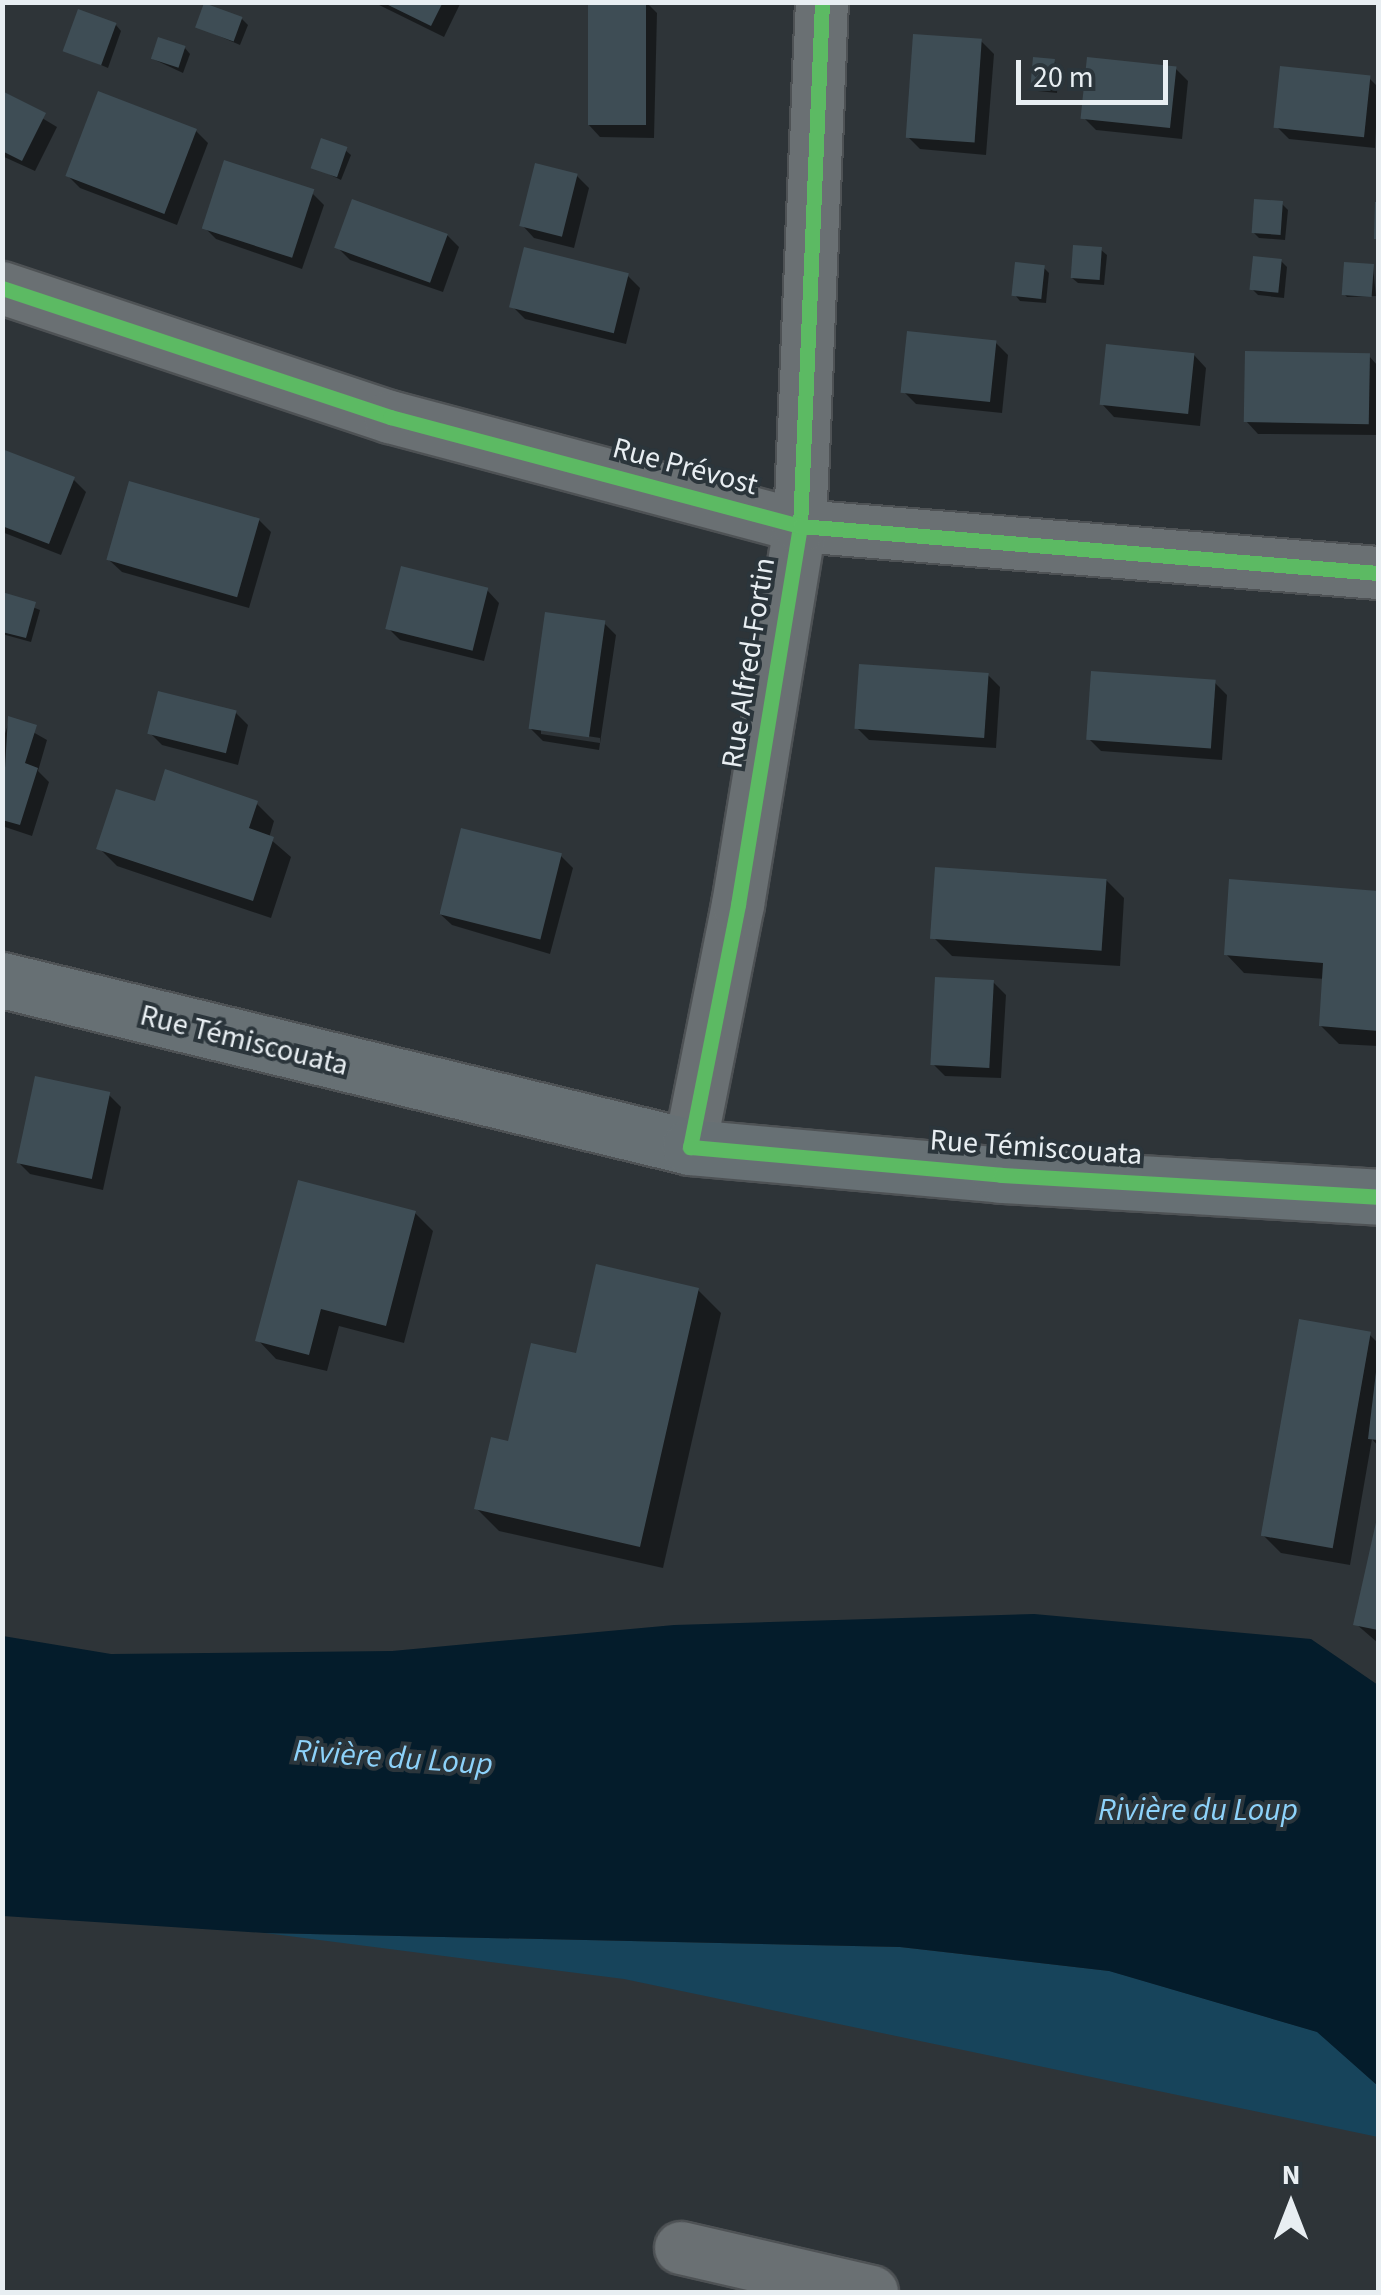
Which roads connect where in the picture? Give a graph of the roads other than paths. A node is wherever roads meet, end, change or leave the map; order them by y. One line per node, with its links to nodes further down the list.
1 (822, 2): 3 (street, Rue Alfred-Fortin)
2 (2, 288): 3 (street, Rue Prévost)
3 (800, 526): 4 (street, Rue Prévost); 6 (street, Rue Alfred-Fortin)
4 (1378, 573)
5 (2, 980): 6 (main road, Rue Témiscouata)
6 (690, 1146): 7 (main road, Rue Témiscouata)
7 (1378, 1197)
8 (681, 2248): 9 (street)
9 (872, 2292)

